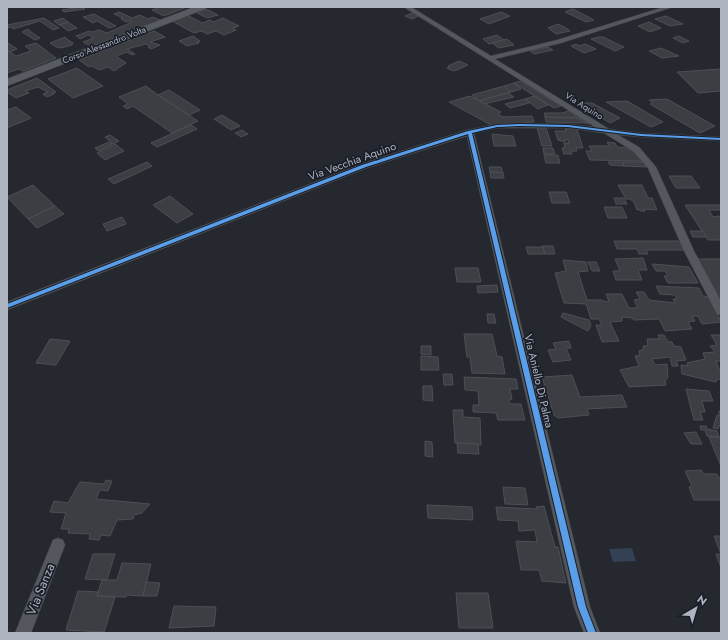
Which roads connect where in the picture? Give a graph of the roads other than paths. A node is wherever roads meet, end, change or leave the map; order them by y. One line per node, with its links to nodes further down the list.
1 (202, 7): 5 (main road, Corso Alessandro Volta)
2 (407, 7): 4 (street, Via Aquino)
3 (670, 7): 4 (street)
4 (490, 58): 6 (street, Via Aquino)
5 (7, 83)
6 (608, 131): 7 (street, Via Vecchia Aquino); 8 (street, Via Vecchia Aquino); 10 (street, Via Aquino)
7 (470, 132): 9 (street, Via Vecchia Aquino); 13 (street, Via Aniello Di Palma)
8 (721, 139)
9 (7, 306)
10 (721, 311)
11 (58, 545): 12 (street, Via Sanza)
12 (23, 633)
13 (592, 633)

